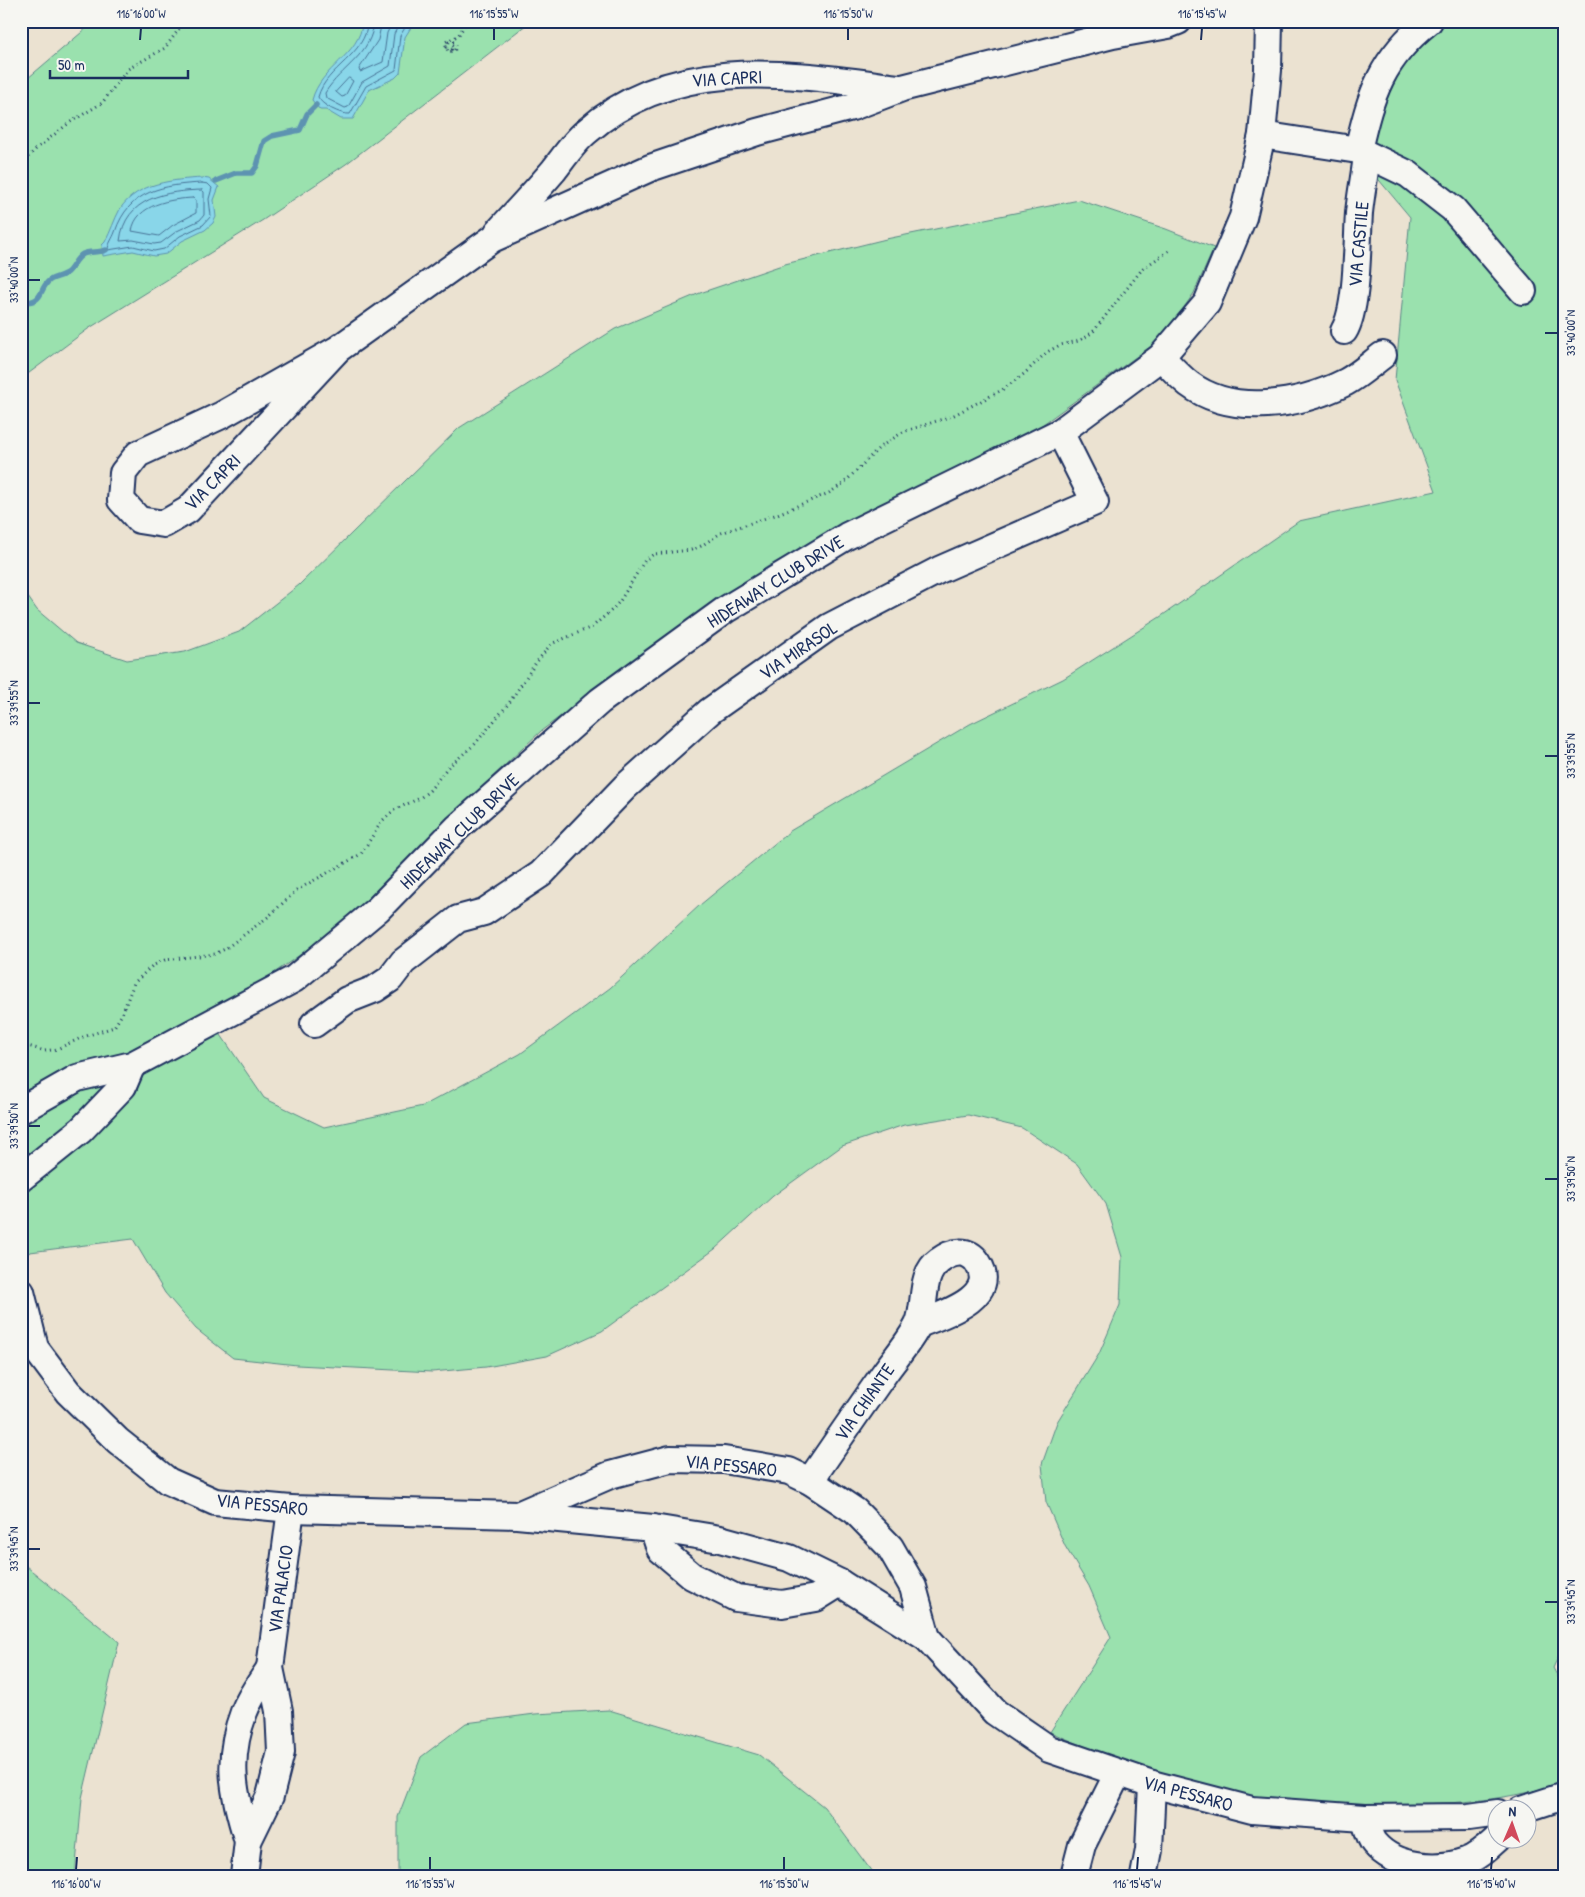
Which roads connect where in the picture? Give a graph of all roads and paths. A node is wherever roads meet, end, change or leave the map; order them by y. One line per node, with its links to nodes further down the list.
1 (185, 21): 12 (path)
2 (468, 21): 8 (path)
3 (1137, 21): 7 (street, VIA CAPRI)
4 (1178, 21): 7 (street, VIA CAPRI)
5 (1269, 21): 10 (street, HIDEAWAY CLUB DRIVE)
6 (1429, 21): 11 (street, VIA CASTILE)
7 (1113, 35): 9 (street, VIA CAPRI)
8 (451, 47)
9 (902, 88): 13 (street, VIA CAPRI); 13 (street, VIA CAPRI)
10 (1262, 135): 11 (street); 19 (street, HIDEAWAY CLUB DRIVE)
11 (1363, 153): 15 (street); 16 (street, VIA CASTILE)
12 (21, 164)
13 (492, 239): 17 (street, VIA CAPRI)
14 (1169, 251): 22 (path)
15 (1523, 290)
16 (1344, 330)
17 (338, 349): 17 (street, VIA CAPRI)
18 (1383, 355): 19 (street)
19 (1161, 357): 20 (street, HIDEAWAY CLUB DRIVE)
20 (1060, 432): 21 (street, VIA MIRASOL); 23 (street, HIDEAWAY CLUB DRIVE)
21 (314, 1024)
22 (21, 1044)
23 (132, 1065): 24 (street, HIDEAWAY CLUB DRIVE); 25 (street)
24 (21, 1110)
25 (21, 1178)
26 (21, 1292): 29 (street, VIA PESSARO)
27 (919, 1324): 28 (street, VIA CHIANTE)
28 (810, 1481): 30 (street, VIA PESSARO); 33 (street, VIA PESSARO)
29 (291, 1510): 30 (street, VIA PESSARO); 34 (street, VIA PALACIO)
30 (517, 1515): 31 (street, VIA PESSARO)
31 (653, 1528): 32 (street, VIA PESSARO); 32 (street)
32 (840, 1583): 33 (street, VIA PESSARO)
33 (926, 1638): 35 (street, VIA PESSARO)
34 (270, 1668): 41 (street, VIA PALACIO); 41 (street, VIA PALACIO)
35 (1118, 1773): 36 (street, VIA PESSARO); 44 (street)
36 (1152, 1784): 40 (street, VIA PESSARO); 45 (street)
37 (1564, 1796): 38 (street)
38 (1538, 1804)
39 (1488, 1814): 40 (street, VIA PESSARO)
40 (1364, 1818): 42 (street)
41 (248, 1841): 43 (street, VIA PALACIO)
42 (1488, 1847)
43 (244, 1876)
44 (1074, 1876)
45 (1144, 1876)

